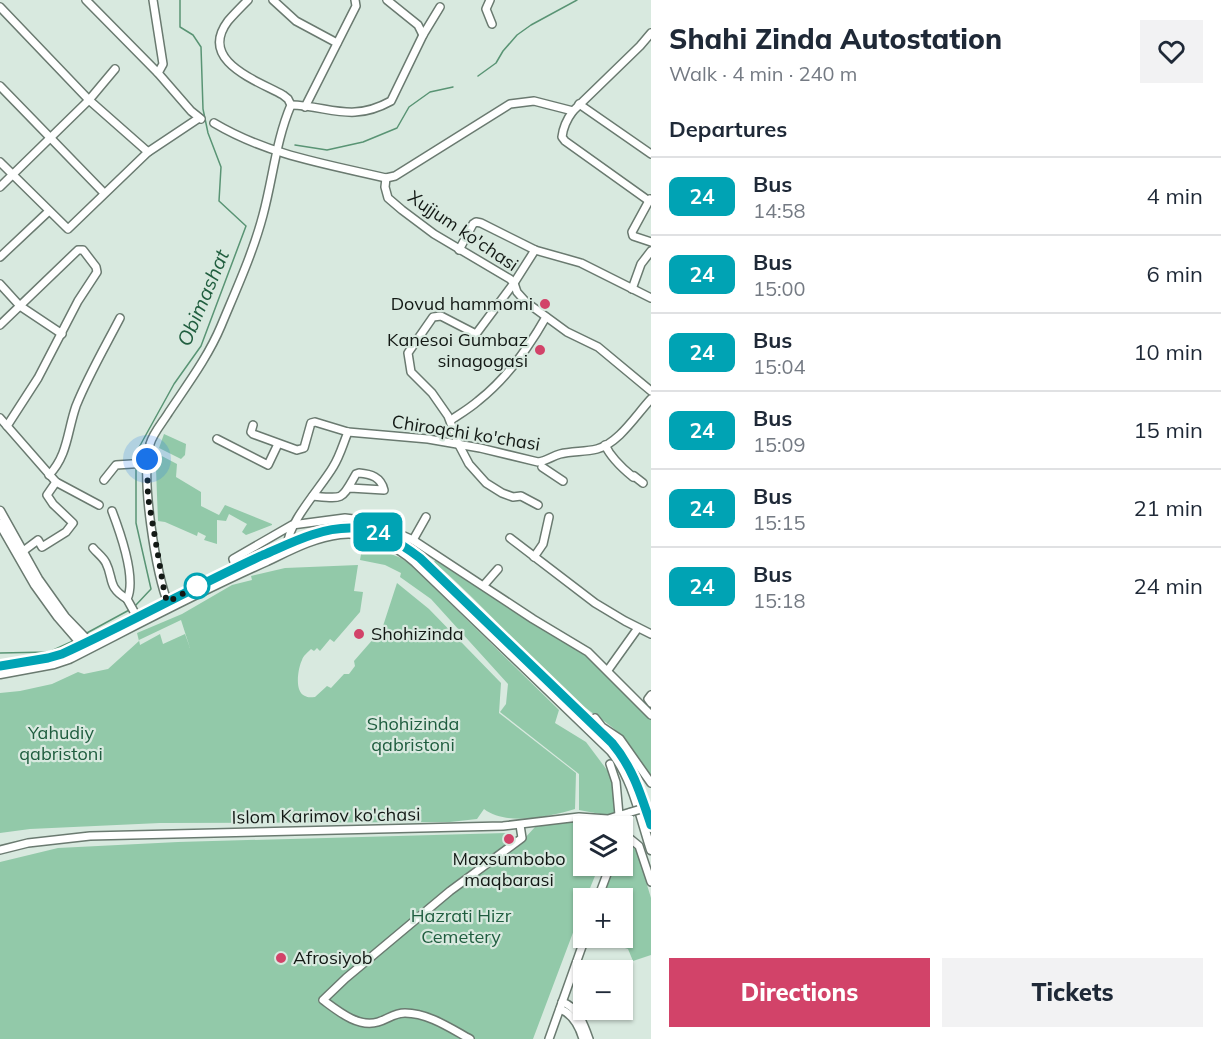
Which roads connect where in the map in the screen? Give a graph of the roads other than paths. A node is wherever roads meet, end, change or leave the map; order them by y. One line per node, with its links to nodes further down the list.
1 (86, 0): 15 (street)
2 (153, 0): 15 (street)
3 (248, 0): 19 (street)
4 (273, 0): 13 (street)
5 (355, 0): 13 (street)
6 (387, 0): 12 (street)
7 (490, 0): 10 (street)
8 (0, 7): 17 (street)
9 (440, 7): 12 (street)
10 (492, 24)
11 (651, 33): 18 (street)
12 (423, 35): 20 (street)
13 (337, 43): 20 (street)
14 (115, 69): 17 (street)
15 (159, 73): 24 (street)
16 (0, 86): 23 (street)
17 (89, 100): 23 (street); 24 (street)
18 (579, 104): 21 (street); 26 (street)
19 (291, 105): 20 (street); 25 (street)
20 (305, 107)
21 (573, 111): 29 (street); 32 (street)
22 (214, 123): 25 (street)
23 (50, 138): 28 (street); 31 (street)
24 (148, 152): 31 (street)
25 (277, 152): 29 (street); 59 (street)
26 (651, 154)
27 (0, 162): 28 (street)
28 (12, 175): 30 (street); 33 (street)
29 (386, 178): 35 (street, Xujjum ko'chasi)
30 (0, 187)
31 (104, 193): 33 (street)
32 (650, 200): 34 (street)
33 (49, 211): 38 (street)
34 (651, 242)
35 (459, 250): 36 (street); 39 (street, Xujjum ko'chasi)
36 (535, 250): 39 (street); 41 (street)
37 (651, 251): 41 (street)
38 (0, 257)
39 (514, 283): 44 (street, Xujjum ko'chasi); 51 (street)
40 (0, 284): 43 (street)
41 (632, 289): 42 (street)
42 (651, 298)
43 (20, 306): 46 (street); 47 (street); 47 (street)
44 (546, 317): 48 (street, Xujjum ko'chasi); 51 (street)
45 (120, 318): 61 (street)
46 (0, 325)
47 (62, 333): 53 (street)
48 (651, 391)
49 (651, 399): 58 (street, Chiroqchi ko'chasi)
50 (0, 418): 53 (street)
51 (451, 420): 57 (street)
52 (253, 425): 56 (street)
53 (7, 426): 61 (street)
54 (348, 432): 56 (street, Chiroqchi ko'chasi); 57 (street, Chiroqchi ko'chasi); 67 (street)
55 (217, 439): 56 (street)
56 (278, 444)
57 (459, 445): 58 (street, Chiroqchi ko'chasi); 69 (street)
58 (605, 445): 65 (street)
59 (147, 464): 62 (street); 88 (street)
60 (542, 468): 64 (street)
61 (49, 475): 63 (street)
62 (104, 480)
63 (56, 482): 68 (street); 81 (street)
64 (563, 482)
65 (643, 483)
66 (350, 488): 66 (street); 67 (street)
67 (314, 496): 75 (street)
68 (99, 505)
69 (538, 505)
70 (0, 511): 81 (main road)
71 (112, 511): 87 (street)
72 (426, 517): 77 (street)
73 (549, 517): 82 (street)
74 (0, 524): 92 (main road)
75 (292, 525): 77 (street); 78 (street); 80 (street)
76 (510, 538): 82 (street)
77 (413, 540): 86 (street)
78 (288, 544): 83 (main road); 106 (main road)
79 (93, 548): 87 (street)
80 (252, 548): 83 (street); 84 (street)
81 (22, 552): 92 (main road)
82 (534, 557): 90 (street)
83 (257, 558): 84 (main road)
84 (236, 567): 88 (main road)
85 (498, 569): 86 (street)
86 (484, 585): 94 (street)
87 (128, 601): 89 (street)
88 (169, 605): 89 (main road); 92 (main road); 111 (main road)
89 (136, 614): 92 (main road)
90 (638, 628): 91 (street); 94 (street)
91 (651, 634)
92 (88, 645): 93 (main road); 95 (main road)
93 (0, 666)
94 (608, 670): 98 (street)
95 (0, 674)
96 (651, 695): 97 (street)
97 (651, 703)
98 (651, 715)
99 (595, 718): 101 (street)
100 (610, 764): 103 (street)
101 (651, 783)
102 (651, 806): 103 (street, Islom Karimov ko'chasi, bridge)
103 (619, 816)
104 (573, 818): 105 (street, Islom Karimov ko'chasi)
105 (520, 825): 110 (street, Islom Karimov ko'chasi); 115 (street)
106 (651, 825)
107 (633, 841): 109 (street)
108 (633, 842): 109 (street)
109 (636, 843): 112 (street)
110 (0, 850)
111 (651, 850)
112 (651, 882)
113 (581, 948): 114 (street)
114 (562, 1003): 116 (street); 117 (street); 118 (street)
115 (470, 1039)
116 (549, 1039)
117 (584, 1039)
118 (590, 1039)

